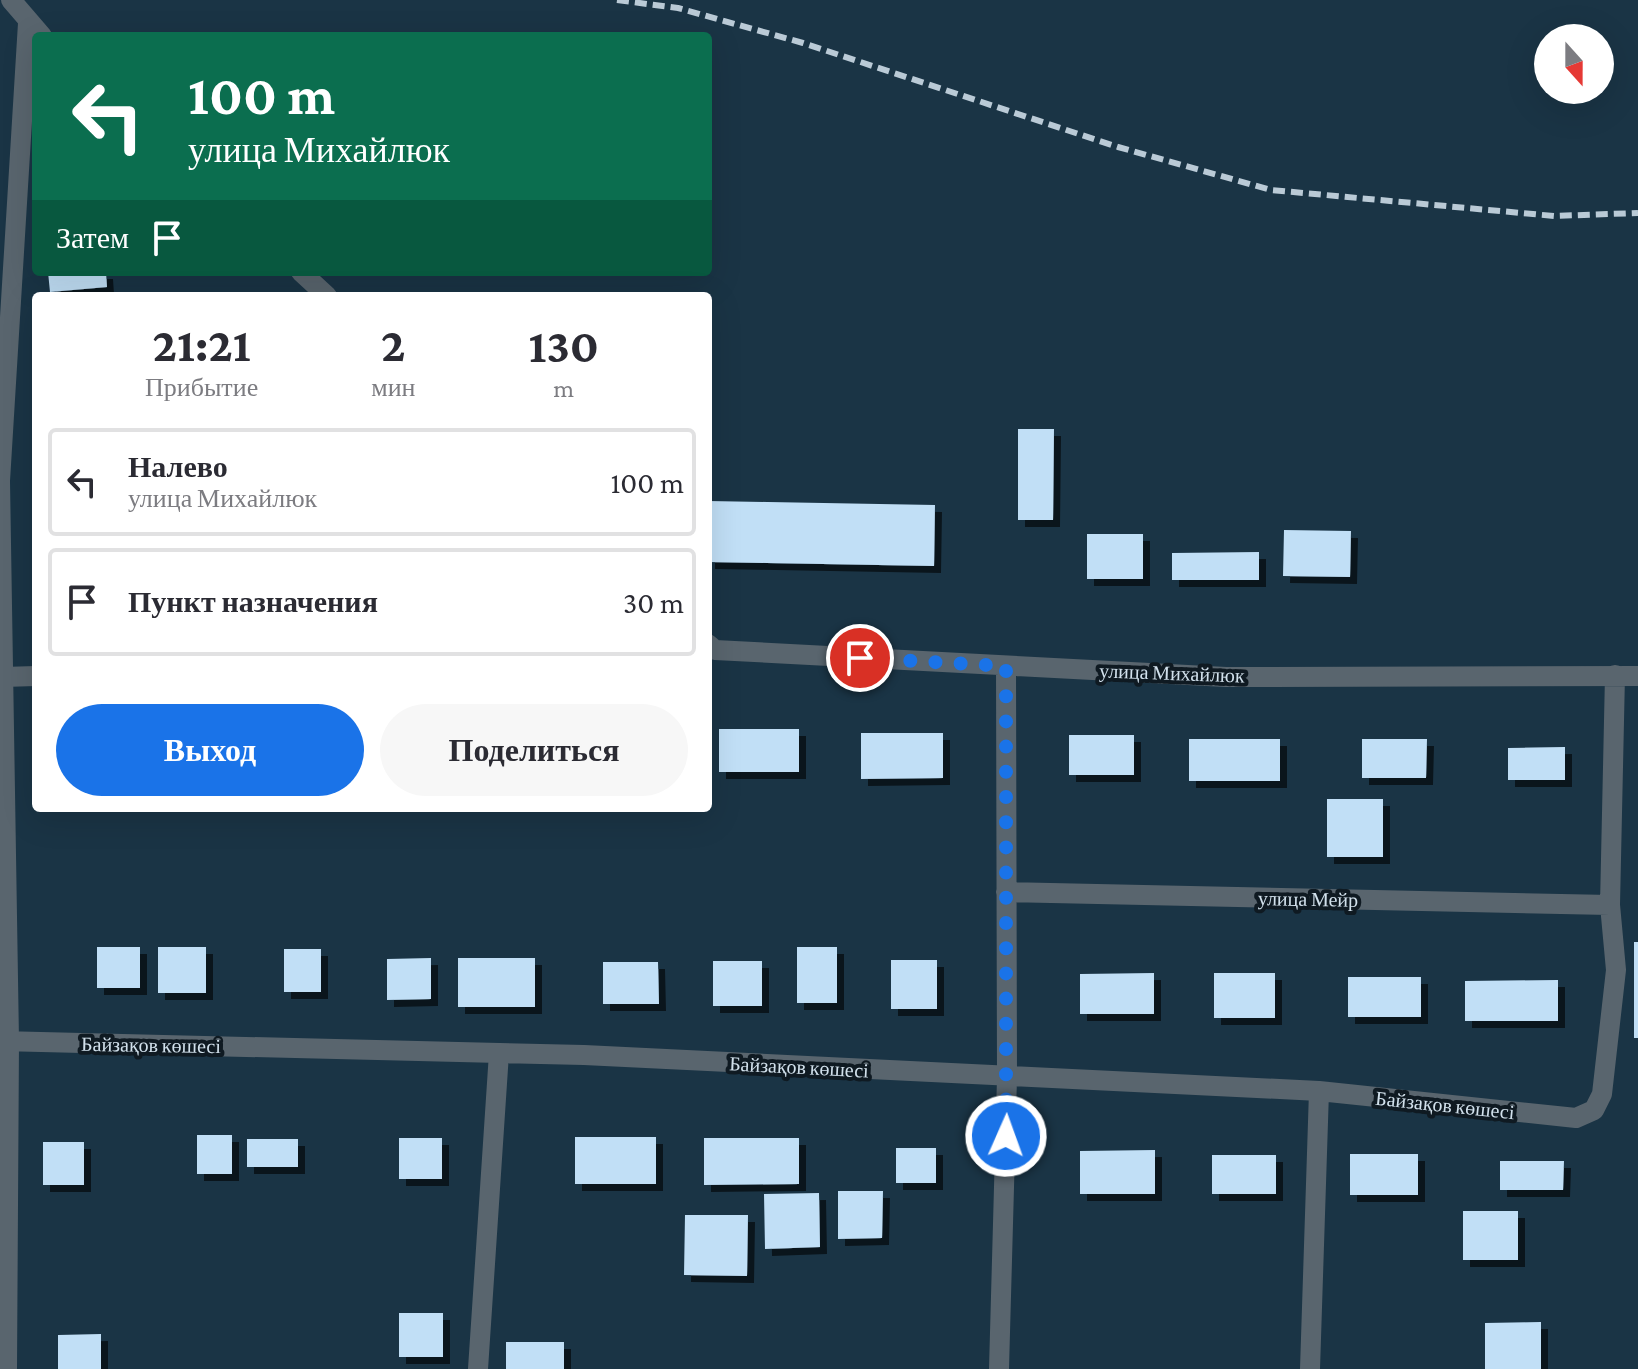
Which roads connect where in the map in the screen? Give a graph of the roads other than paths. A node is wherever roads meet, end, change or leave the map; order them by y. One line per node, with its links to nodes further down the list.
1 (11, 0): 2 (street)
2 (35, 30)
3 (32, 69): 11 (street)
4 (305, 276): 5 (street)
5 (323, 292)
6 (712, 648): 7 (street, улица Михайлюк)
7 (1006, 666): 8 (street, улица Михайлюк); 12 (street)
8 (1615, 675): 10 (street, улица Михайлюк); 13 (street)
9 (32, 676): 11 (street)
10 (1638, 676)
11 (3, 677): 14 (street)
12 (1006, 892): 13 (street, улица Мейр); 16 (street)
13 (1610, 905): 17 (street, Байзақов көшесі)
14 (5, 1041): 15 (street, Байзақов көшесі); 18 (street)
15 (499, 1053): 16 (street, Байзақов көшесі); 19 (street)
16 (1007, 1078): 17 (street, Байзақов көшесі); 20 (street)
17 (1319, 1091): 21 (street)
18 (7, 1369)
19 (478, 1369)
20 (999, 1369)
21 (1310, 1369)

